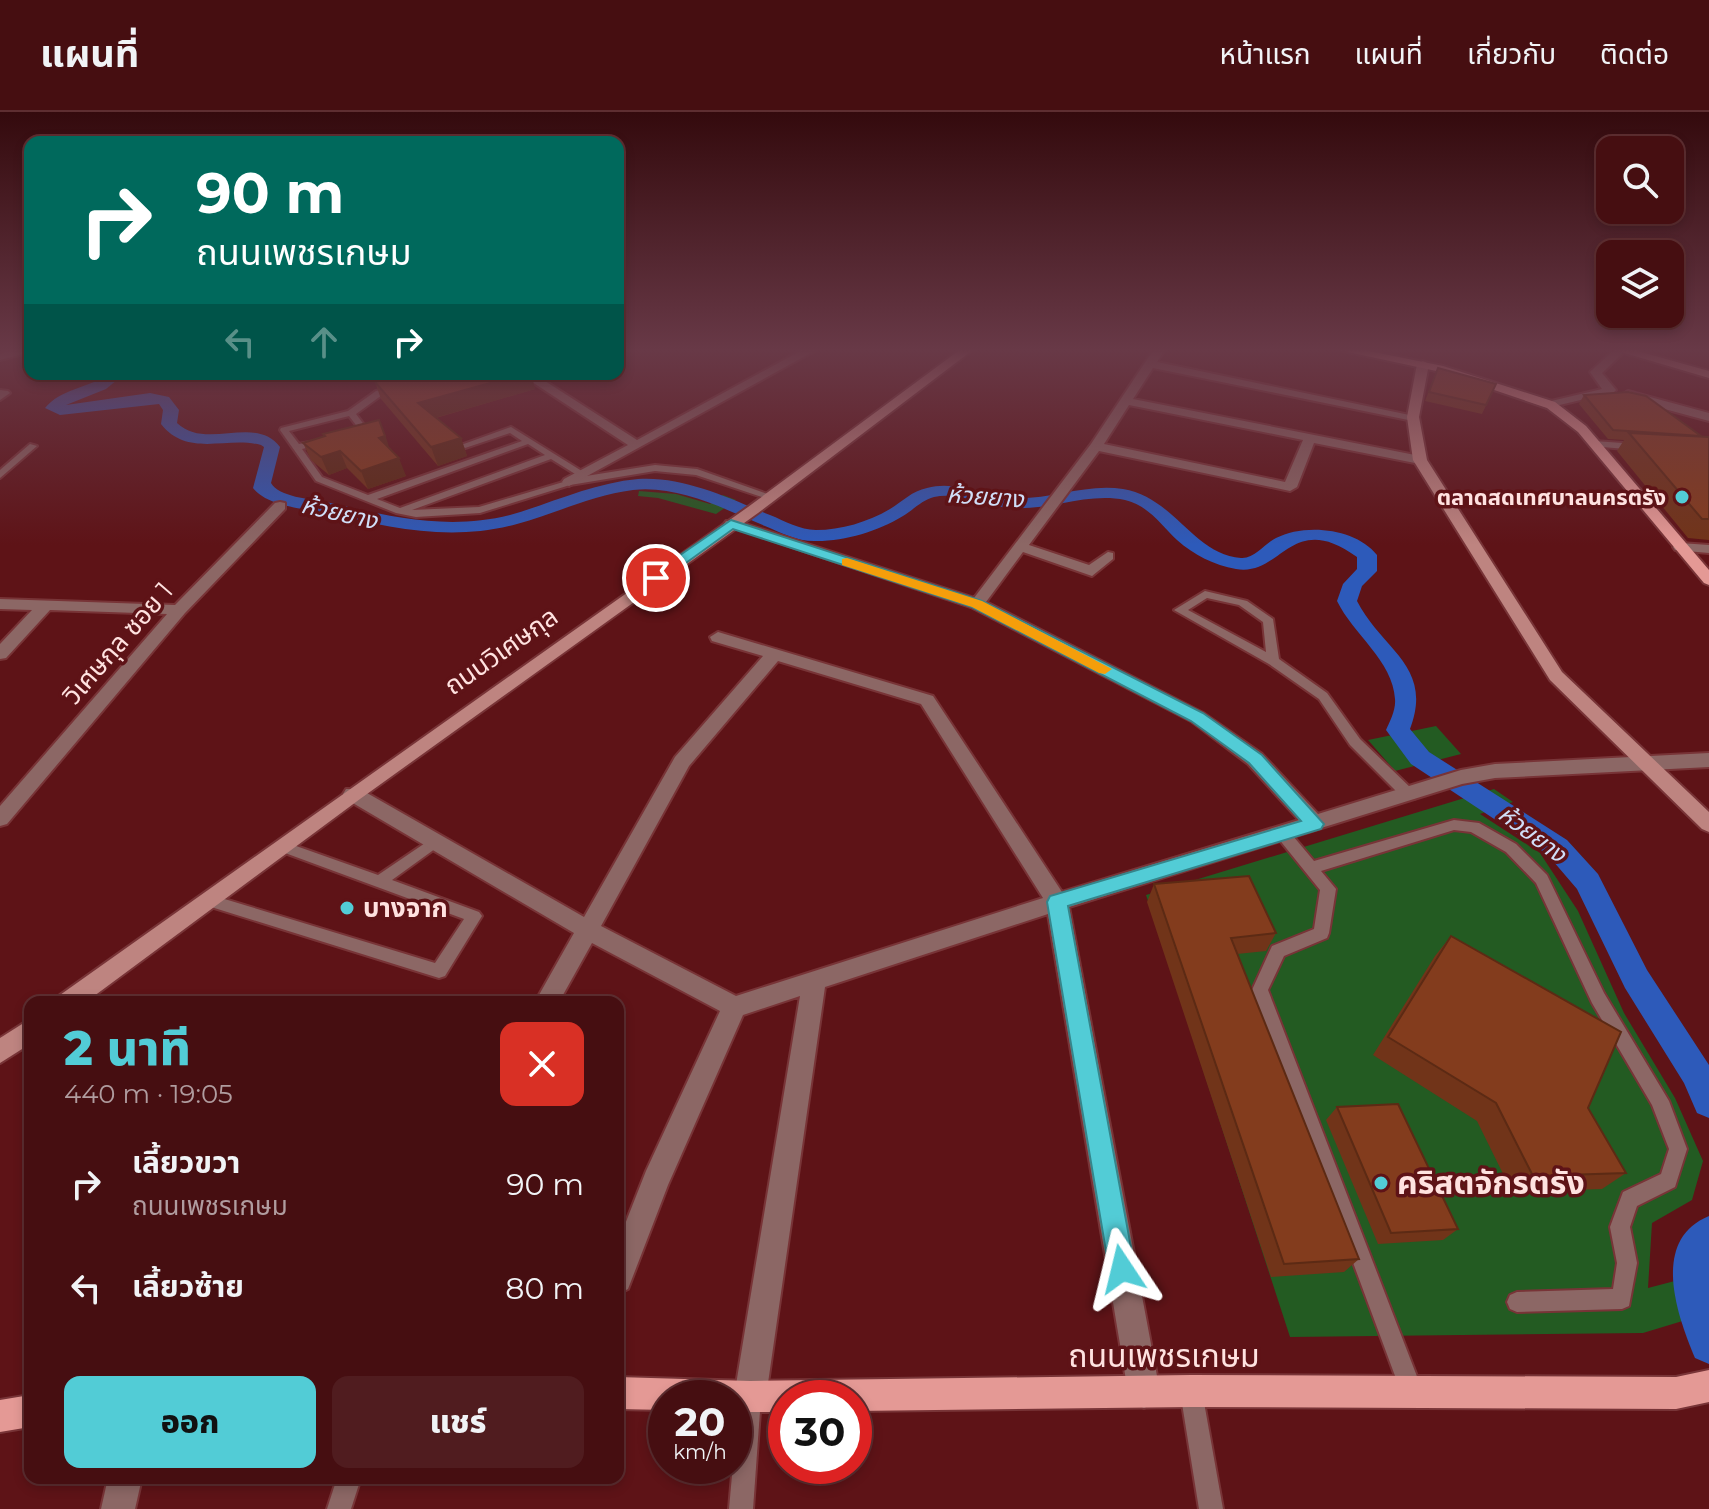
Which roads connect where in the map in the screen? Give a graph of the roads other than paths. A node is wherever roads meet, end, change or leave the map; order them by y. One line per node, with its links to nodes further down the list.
1 (346, 414): 18 (lane)
2 (352, 414): 18 (lane)
3 (589, 414): 15 (street)
4 (693, 414): 15 (street)
5 (882, 414): 26 (main road, ถนนวิเศษกุล)
6 (1117, 414): 17 (street)
7 (1192, 414): 11 (street)
8 (1399, 414): 10 (street)
9 (1563, 414): 13 (main road)
10 (1413, 417): 21 (main road)
11 (1310, 438): 17 (street); 21 (street)
12 (529, 441): 14 (lane); 20 (lane); 25 (lane)
13 (1594, 444): 19 (lane); 31 (main road)
14 (465, 445)
15 (637, 445): 23 (street)
16 (33, 446): 22 (lane)
17 (1096, 446): 30 (street)
18 (295, 448): 25 (lane)
19 (1651, 448)
20 (552, 456): 23 (lane); 28 (lane)
21 (1420, 460): 44 (main road)
22 (0, 475)
23 (582, 475): 24 (street)
24 (569, 482): 26 (lane); 28 (lane)
25 (369, 498): 28 (lane)
26 (768, 499): 29 (main road, ถนนวิเศษกุล)
27 (280, 506): 38 (street, วิเศษกุล ซอย 1)
28 (399, 511)
29 (731, 524): 36 (street); 46 (main road, ถนนวิเศษกุล)
30 (1019, 546): 33 (street); 36 (street)
31 (1680, 547): 32 (street); 34 (main road)
32 (1709, 549)
33 (1108, 556)
34 (1709, 580)
35 (0, 604): 37 (street)
36 (977, 604): 48 (street)
37 (45, 606): 38 (street); 40 (street)
38 (179, 610): 47 (street, วิเศษกุล ซอย 1)
39 (718, 637): 41 (street)
40 (0, 654)
41 (774, 654): 56 (street); 57 (street)
42 (1273, 661): 42 (lane); 45 (lane)
43 (1709, 760): 44 (street)
44 (1648, 761): 45 (street); 49 (main road)
45 (1419, 792): 48 (street)
46 (353, 794): 51 (street); 52 (main road, ถนนวิเศษกุล)
47 (0, 819)
48 (1315, 824): 50 (street)
49 (1709, 824)
50 (1283, 834): 53 (lane); 56 (street)
51 (434, 842): 54 (lane); 57 (street)
52 (282, 846): 54 (lane); 55 (main road, ถนนวิเศษกุล)
53 (1311, 868): 65 (lane); 71 (lane)
54 (380, 881): 55 (lane)
55 (208, 900): 59 (main road, ถนนวิเศษกุล)
56 (1057, 902): 58 (street); 69 (street)
57 (588, 930): 60 (street); 61 (street)
58 (814, 983): 61 (street); 66 (street)
59 (76, 996)
60 (550, 996)
61 (734, 1007): 64 (street)
62 (24, 1034): 63 (main road)
63 (0, 1052)
64 (624, 1264)
65 (1517, 1302)
66 (752, 1384)
67 (1709, 1386): 71 (main road, ถนนเพชรเกษม)
68 (1191, 1391): 69 (main road, ถนนเพชรเกษม); 71 (main road, ถนนเพชรเกษม); 82 (lane)
69 (1144, 1392): 73 (main road, ถนนเพชรเกษม)
70 (624, 1393): 72 (main road, ถนนเพชรเกษม)
71 (1413, 1393)
72 (648, 1394)
73 (752, 1397)
74 (24, 1412): 75 (main road)
75 (0, 1416)
76 (124, 1484): 79 (street)
77 (347, 1484): 80 (lane)
78 (743, 1484): 81 (lane)
79 (118, 1509)
80 (339, 1509)
81 (741, 1509)
82 (1211, 1509)

